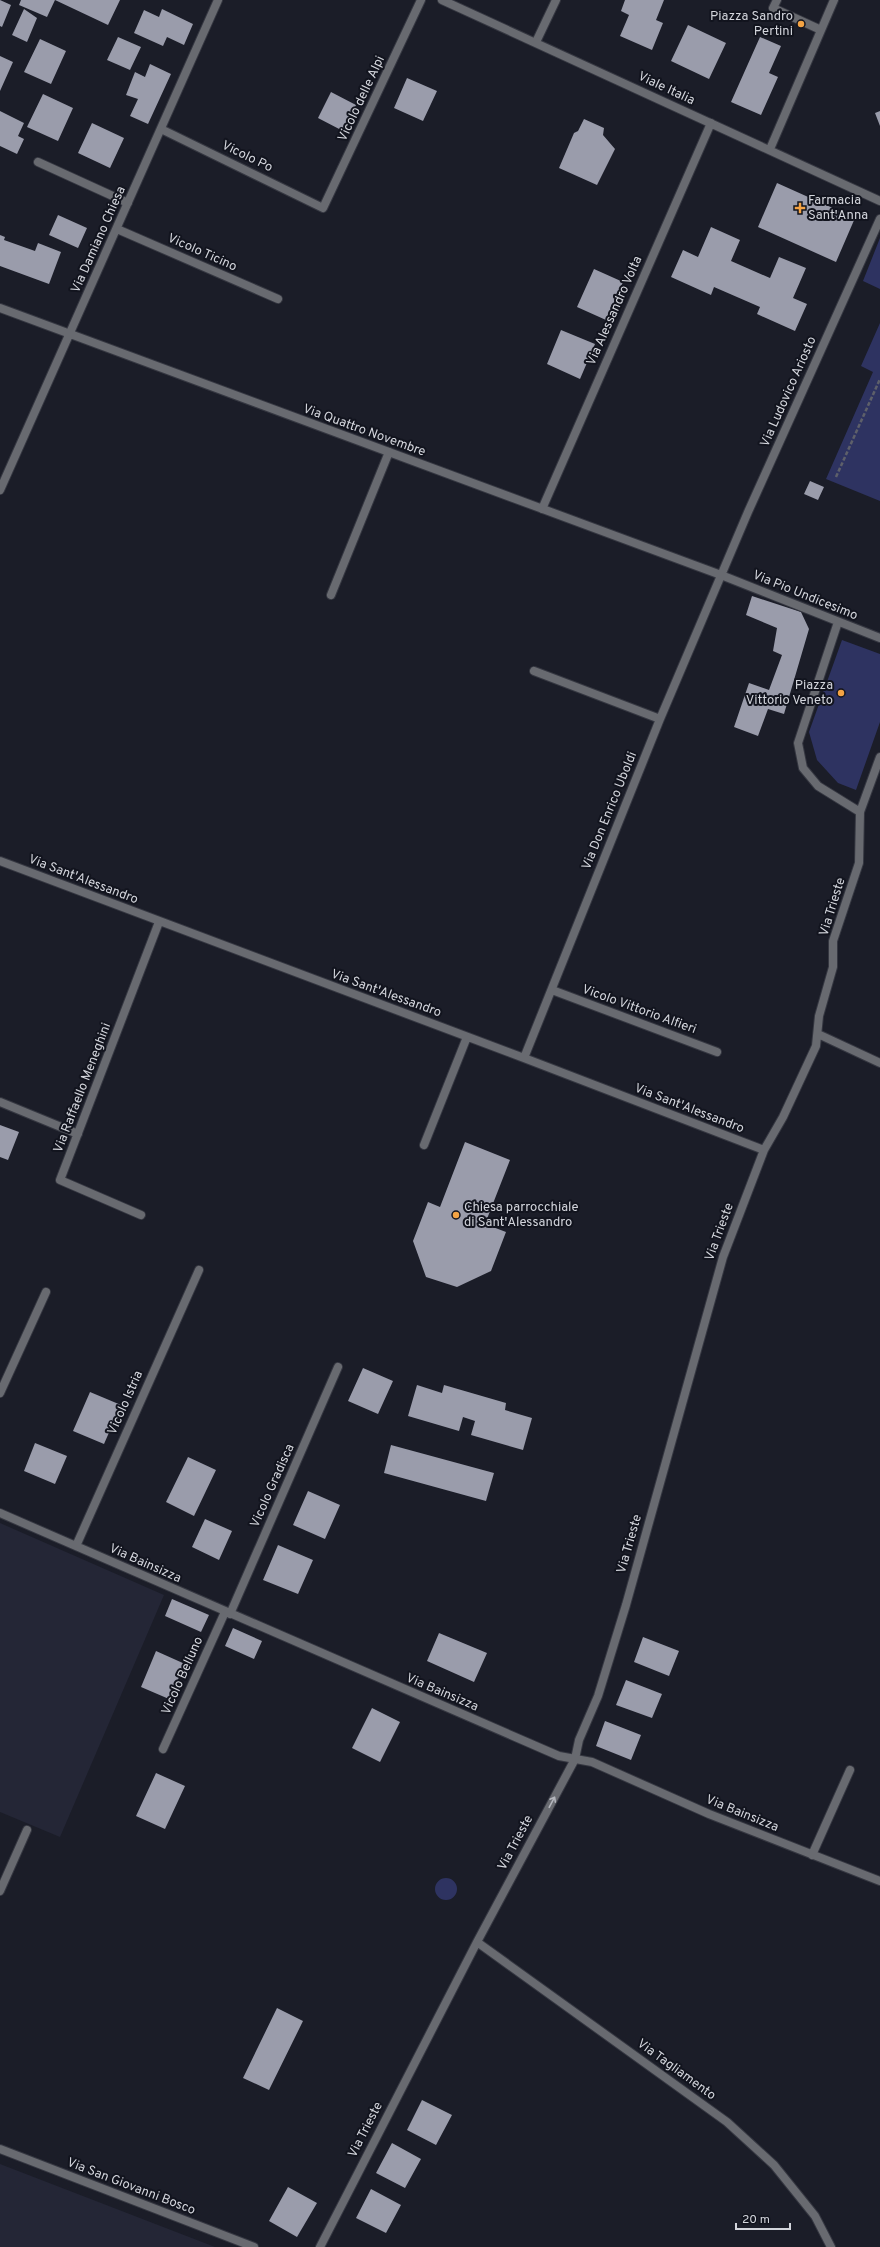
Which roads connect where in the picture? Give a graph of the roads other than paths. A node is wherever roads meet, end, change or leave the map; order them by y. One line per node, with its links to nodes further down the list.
1 (218, 0): 10 (street, Via Damiano Chiesa)
2 (421, 0): 15 (street, Vicolo delle Alpi)
3 (442, 0): 8 (street, Viale Italia)
4 (556, 0): 8 (street)
5 (777, 0): 7 (street)
6 (834, 0): 7 (street)
7 (821, 30): 11 (street)
8 (536, 42): 9 (street, Viale Italia)
9 (711, 123): 11 (street, Viale Italia); 23 (street, Via Alessandro Volta)
10 (161, 129): 14 (street, Via Damiano Chiesa); 15 (street, Vicolo Po)
11 (770, 149): 13 (street, Viale Italia)
12 (38, 162): 14 (street)
13 (880, 201)
14 (128, 203): 17 (street, Via Damiano Chiesa)
15 (323, 208)
16 (880, 219): 24 (street, Via Ludovico Ariosto)
17 (117, 229): 18 (street, Vicolo Ticino); 20 (street, Via Damiano Chiesa)
18 (278, 299)
19 (0, 308): 20 (street, Via Quattro Novembre)
20 (70, 335): 21 (street, Via Quattro Novembre); 22 (street, Via Damiano Chiesa)
21 (389, 452): 23 (street, Via Quattro Novembre); 25 (street)
22 (0, 490)
23 (542, 509): 24 (street, Via Quattro Novembre)
24 (721, 575): 26 (street, Via Pio Undicesimo); 29 (street, Via Don Enrico Uboldi)
25 (331, 595)
26 (838, 622): 27 (street, Via Pio Undicesimo); 31 (street)
27 (880, 638)
28 (534, 672): 29 (street)
29 (660, 719): 34 (street, Via Don Enrico Uboldi)
30 (880, 757): 31 (street)
31 (860, 812): 35 (street, Via Trieste)
32 (0, 861): 33 (street, Via Sant'Alessandro)
33 (159, 922): 36 (street, Via Sant'Alessandro); 41 (street, Via Raffaello Meneghini)
34 (552, 990): 37 (street, Vicolo Vittorio Alfieri); 38 (street, Via Don Enrico Uboldi)
35 (818, 1034): 39 (street); 43 (street, Via Trieste)
36 (467, 1037): 38 (street, Via Sant'Alessandro); 42 (street)
37 (717, 1052)
38 (524, 1058): 43 (street, Via Sant'Alessandro)
39 (880, 1063)
40 (0, 1102): 41 (street)
41 (78, 1134): 44 (street, Via Raffaello Meneghini)
42 (424, 1145)
43 (764, 1150): 53 (street, Via Trieste)
44 (140, 1215)
45 (199, 1270): 50 (street, Vicolo Istria)
46 (46, 1292): 48 (street)
47 (338, 1367): 51 (street, Vicolo Gradisca)
48 (0, 1393)
49 (0, 1513): 50 (street, Via Bainsizza)
50 (76, 1546): 51 (street, Via Bainsizza)
51 (228, 1613): 52 (street, Vicolo Belluno); 53 (street, Via Bainsizza)
52 (163, 1749)
53 (575, 1759): 56 (street, Via Bainsizza); 59 (street, Via Trieste, one-way to 53)
54 (850, 1770): 56 (street)
55 (27, 1830): 58 (street)
56 (812, 1856): 57 (street, Via Bainsizza)
57 (880, 1881)
58 (0, 1891)
59 (477, 1942): 62 (street, Via Trieste); 63 (street, Via Tagliamento)
60 (0, 2149): 61 (street, Via San Giovanni Bosco)
61 (254, 2247)
62 (320, 2247)
63 (831, 2247)

